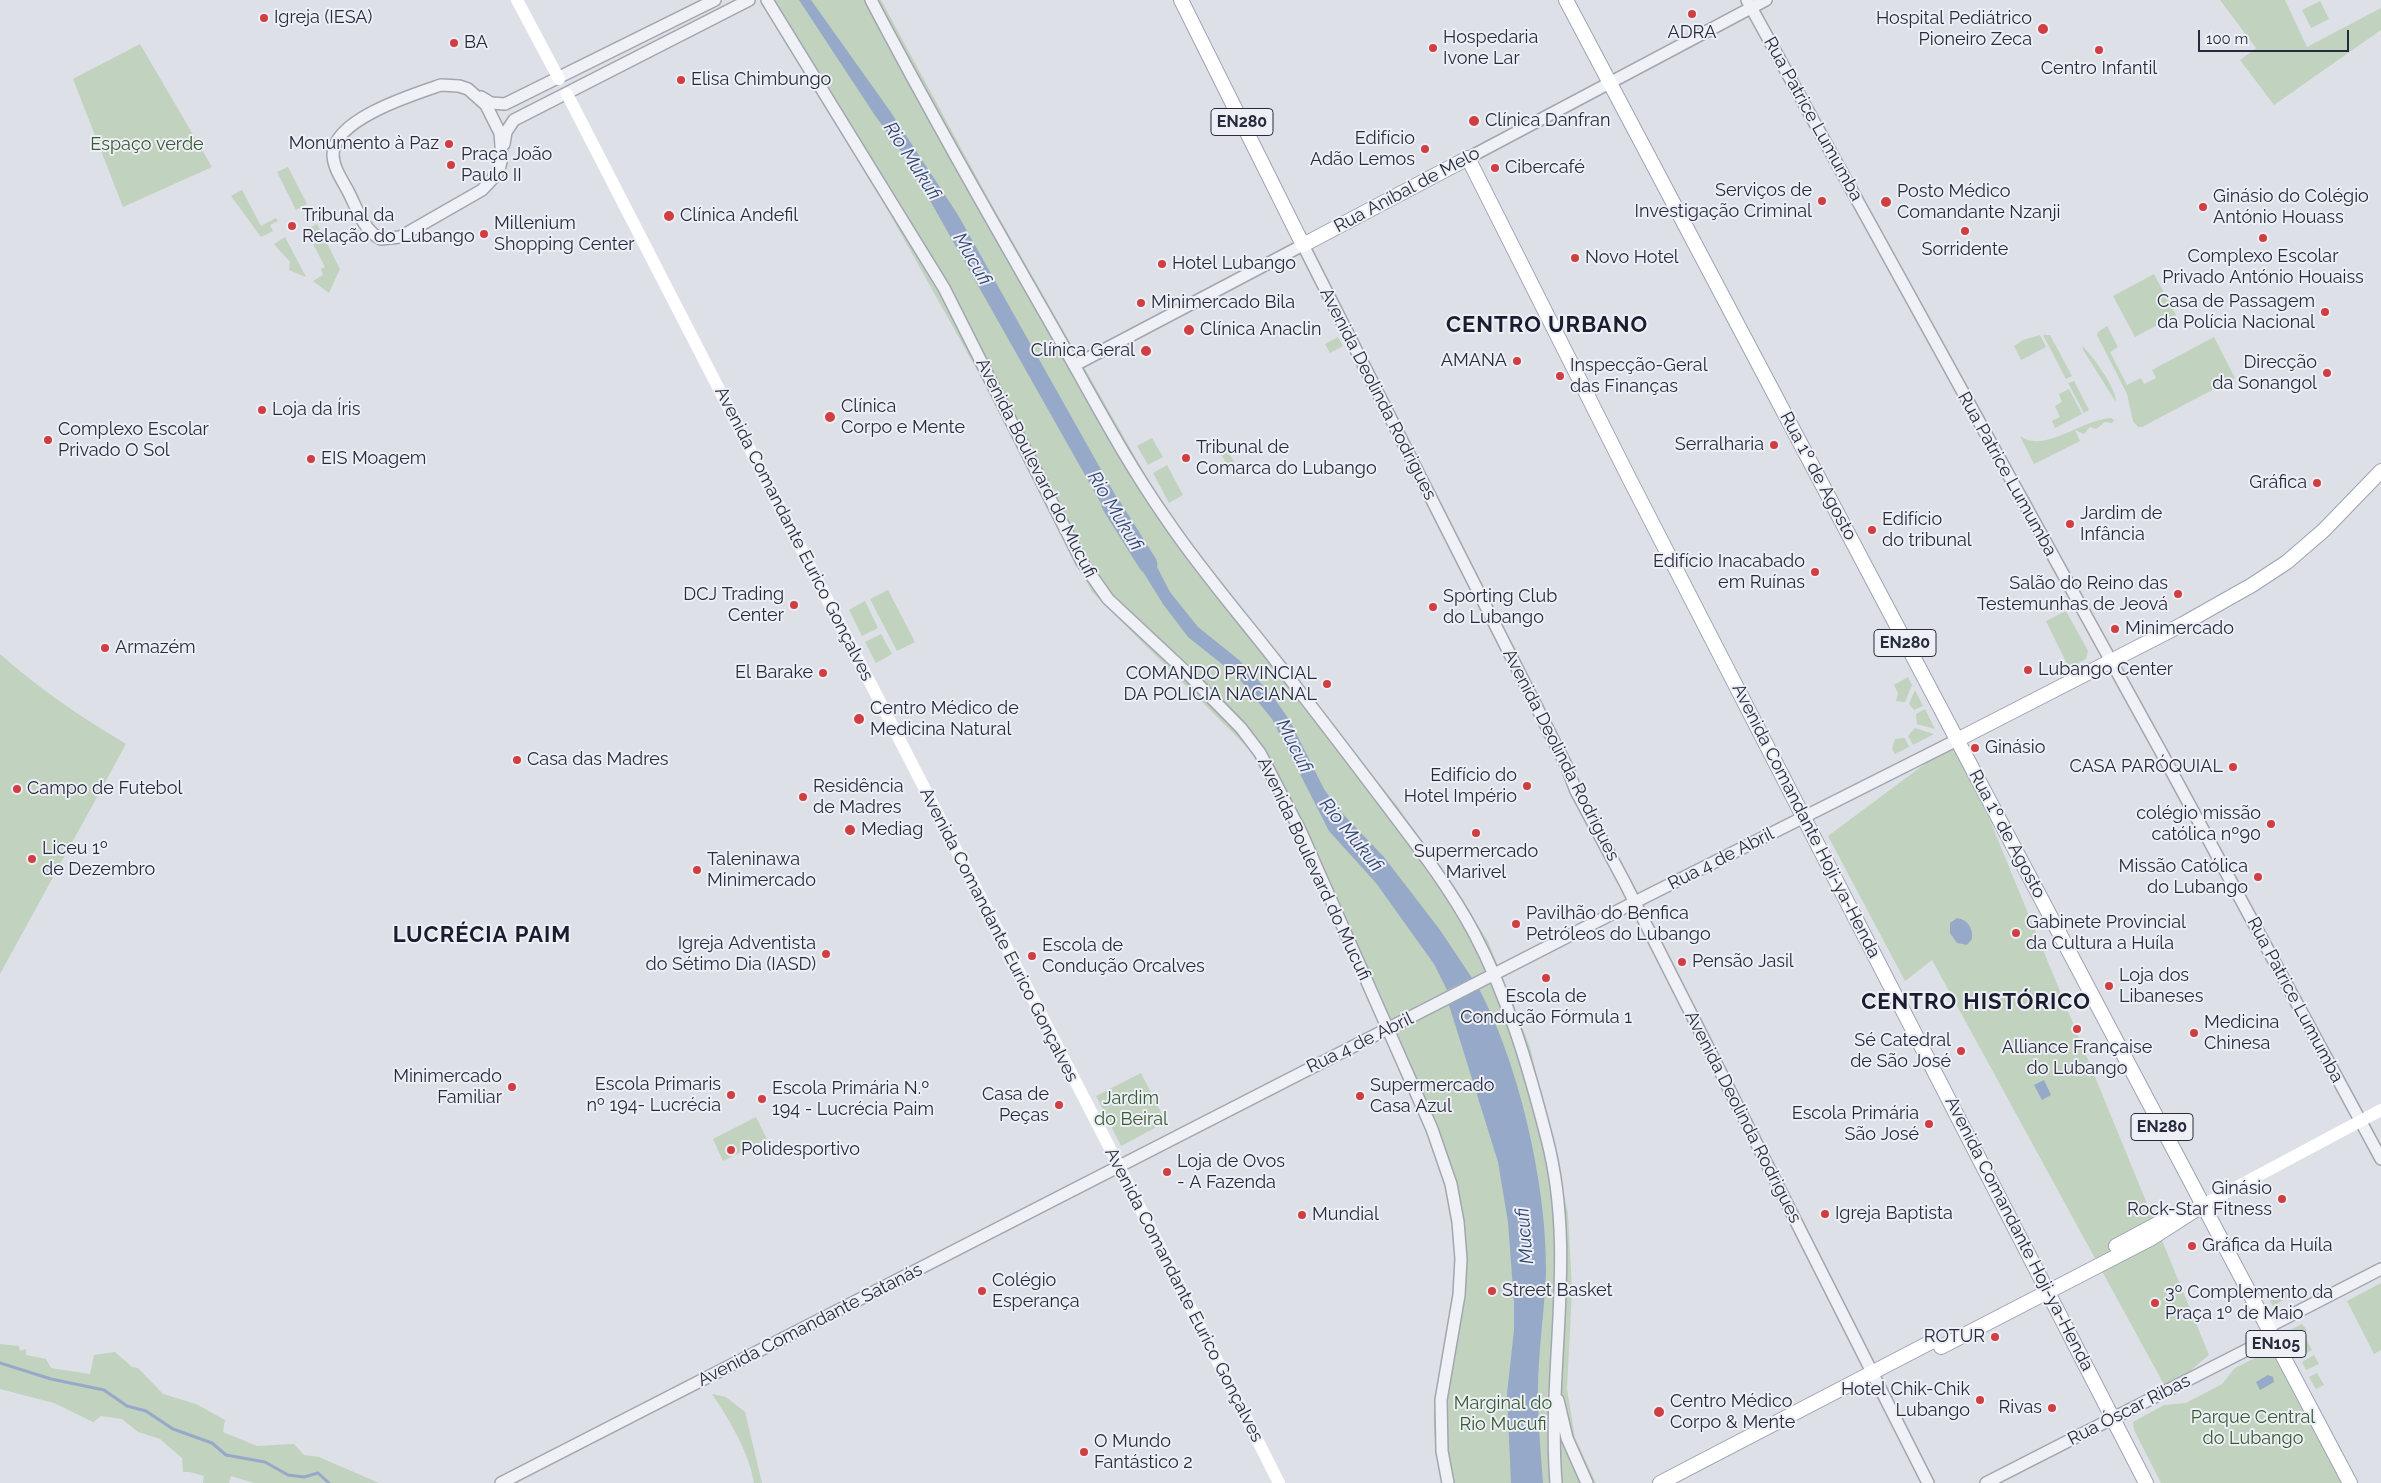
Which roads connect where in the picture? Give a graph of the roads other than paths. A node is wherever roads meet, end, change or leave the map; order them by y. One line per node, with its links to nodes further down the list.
1 (517, 0): 10 (main road)
2 (715, 0): 10 (street)
3 (749, 0): 13 (street)
4 (767, 0): 24 (street, Avenida Boulevard do Mucufi)
5 (871, 0): 17 (street)
6 (1181, 0): 16 (main road, Avenida Deolinda Rodrigues / EN280)
7 (1566, 0): 11 (main road, Rua 1º de Agosto / EN280)
8 (1766, 0): 9 (street, Rua Aníbal de Melo)
9 (1749, 4): 11 (street, Rua Aníbal de Melo); 19 (street, Rua Patrice Lumumba)
10 (559, 78): 12 (street); 13 (street)
11 (1610, 83): 15 (street, Rua Aníbal de Melo); 20 (main road, Rua 1º de Agosto / EN280)
12 (468, 90): 14 (street); 14 (street)
13 (567, 94): 14 (street); 28 (main road, Avenida Comandante Eurico Gonçalves)
14 (502, 158)
15 (1468, 158): 16 (main road, Rua Aníbal de Melo); 21 (main road, Avenida Comandante Hoji-ya-Henda)
16 (1303, 245): 17 (street, Rua Aníbal de Melo); 22 (street, Avenida Deolinda Rodrigues)
17 (1075, 365): 23 (street)
18 (2381, 471): 19 (main road, Rua 4 de Abril)
19 (2110, 661): 20 (main road, Rua 4 de Abril); 26 (street, Rua Patrice Lumumba)
20 (1957, 740): 21 (street, Rua 4 de Abril); 29 (main road, Rua 1º de Agosto / EN280)
21 (1805, 817): 22 (street, Rua 4 de Abril); 31 (main road, Avenida Comandante Hoji-ya-Henda)
22 (1635, 902): 23 (street, Rua 4 de Abril); 33 (street, Avenida Deolinda Rodrigues)
23 (1494, 974): 24 (street, Rua 4 de Abril); 34 (street)
24 (1388, 1029): 28 (street, Rua 4 de Abril); 38 (street, Avenida Boulevard do Mucufi)
25 (2381, 1110): 26 (main road)
26 (2361, 1121): 27 (street, Rua Patrice Lumumba); 29 (main road)
27 (2381, 1159)
28 (1118, 1166): 36 (street, Avenida Comandante Satanás); 37 (main road, Avenida Comandante Eurico Gonçalves)
29 (2203, 1205): 31 (main road); 32 (main road, Rua 1º de Agosto / EN105)
30 (2381, 1269): 32 (street, Rua Óscar Ribas)
31 (2046, 1288): 33 (main road); 35 (main road, Avenida Comandante Hoji-ya-Henda)
32 (2270, 1332): 35 (street, Rua Óscar Ribas); 46 (main road, Rua 1º de Agosto / EN105)
33 (1874, 1376): 41 (main road); 42 (main road); 43 (street, Avenida Deolinda Rodrigues)
34 (1554, 1384): 39 (street); 40 (street)
35 (2114, 1419): 44 (street, Rua Óscar Ribas); 45 (main road, Avenida Comandante Hoji-ya-Henda)
36 (501, 1483)
37 (1279, 1483)
38 (1448, 1483)
39 (1556, 1483)
40 (1587, 1483)
41 (1660, 1483)
42 (1679, 1483)
43 (1928, 1483)
44 (1986, 1483)
45 (2146, 1483)
46 (2350, 1483)

